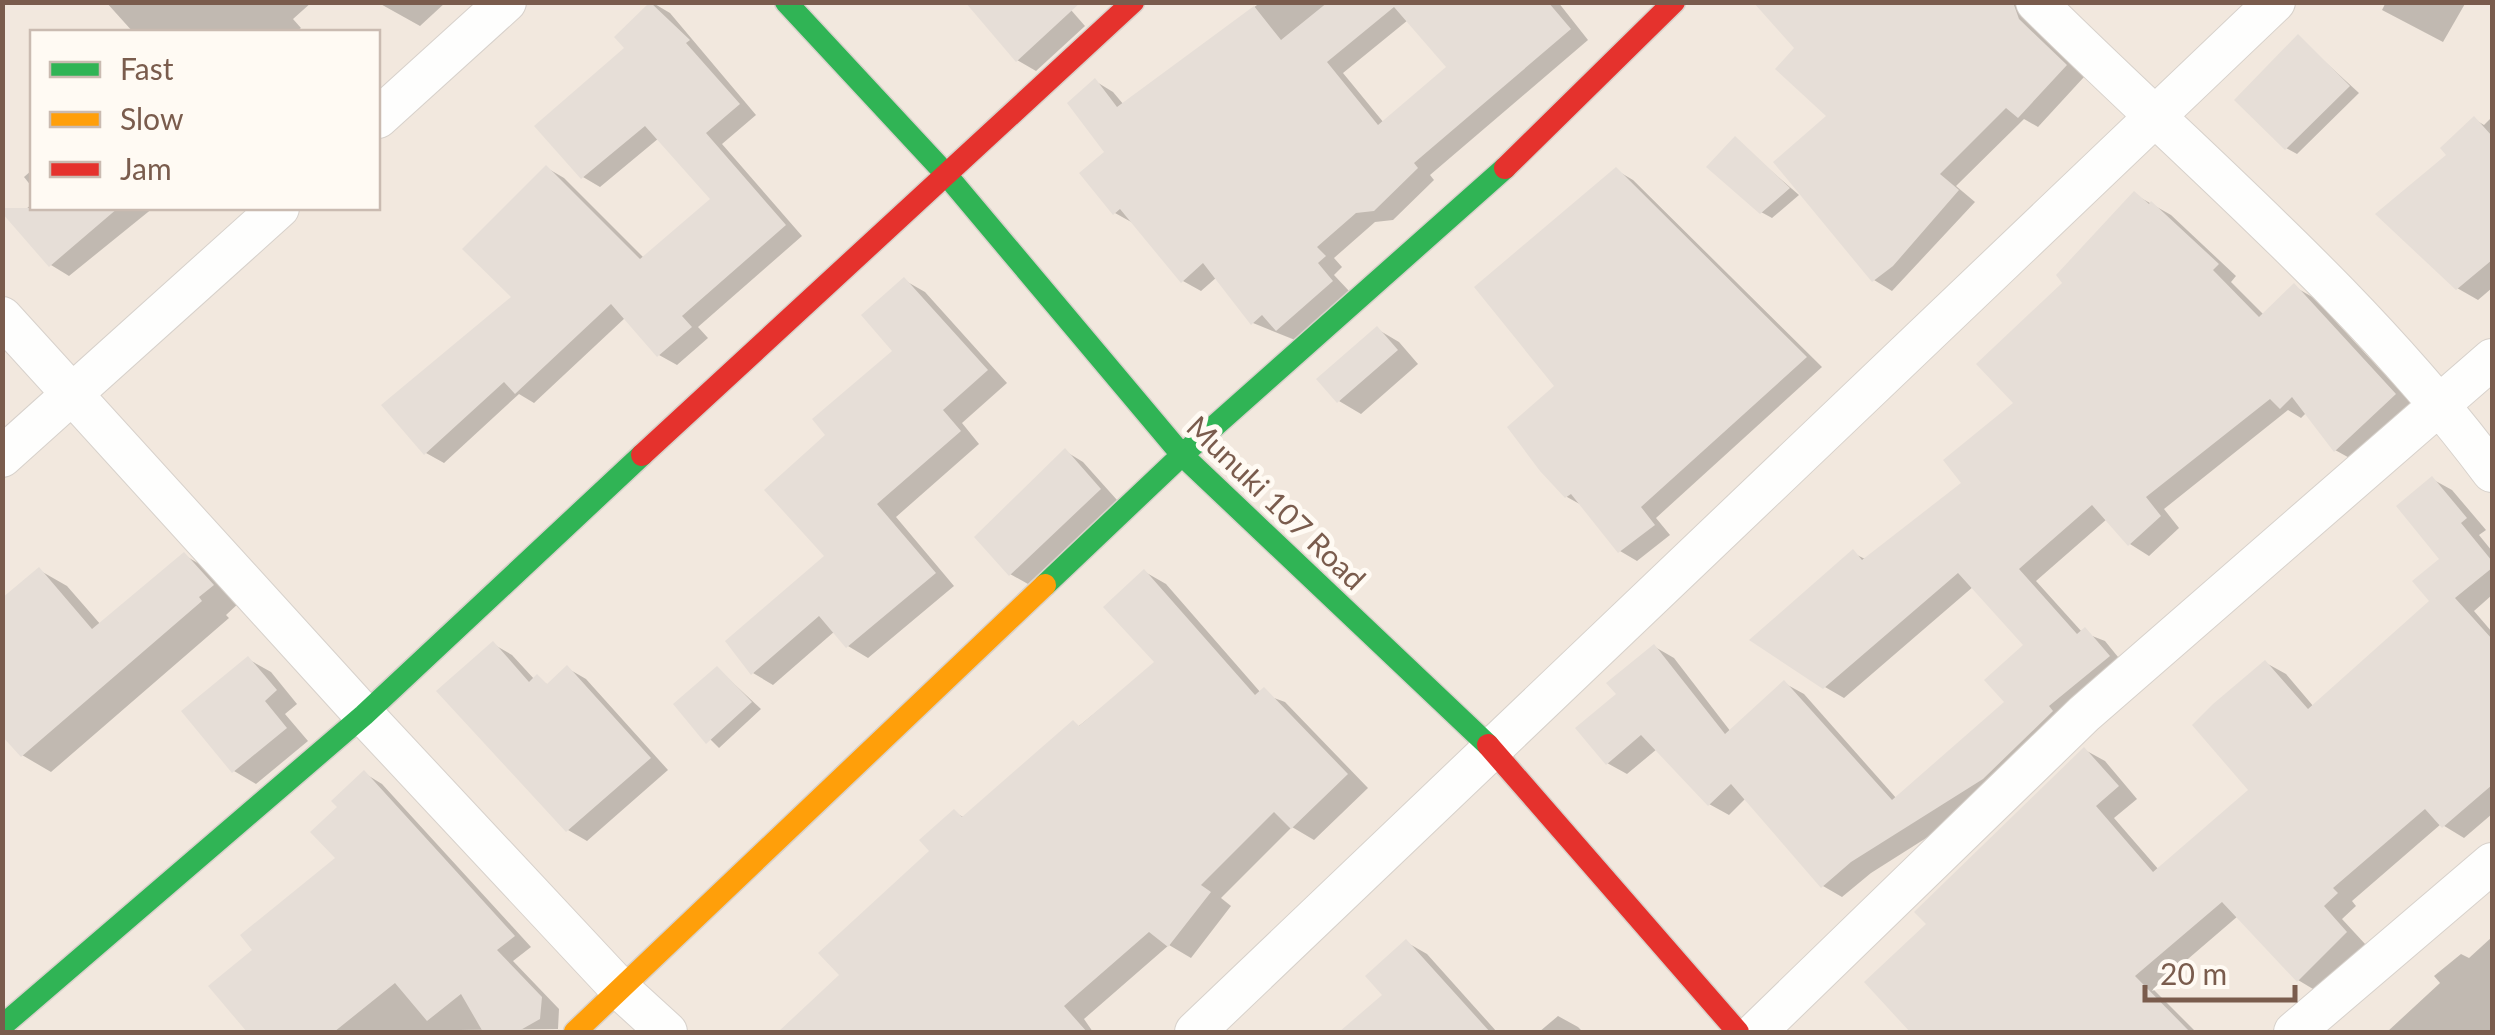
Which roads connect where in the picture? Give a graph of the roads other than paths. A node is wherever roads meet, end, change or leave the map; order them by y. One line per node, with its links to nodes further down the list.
1 (506, 2): 7 (street)
2 (786, 2): 9 (street, Munuki 107 Road)
3 (1134, 2): 9 (street)
4 (1674, 2): 14 (street)
5 (2036, 2): 8 (street)
6 (2274, 2): 8 (street)
7 (380, 116)
8 (2152, 118): 13 (street); 18 (street)
9 (944, 172): 14 (street, Munuki 107 Road); 17 (street)
10 (277, 210): 15 (street)
11 (2, 317): 17 (street)
12 (2492, 358): 13 (street)
13 (2442, 406): 16 (street); 26 (street)
14 (1182, 455): 18 (street, Munuki 107 Road); 20 (street)
15 (2, 458)
16 (2492, 472)
17 (364, 715): 20 (street); 21 (street)
18 (1493, 750): 24 (street); 25 (street, Munuki 107 Road)
19 (2492, 863): 27 (street)
20 (621, 990): 22 (street); 23 (street)
21 (2, 1026)
22 (574, 1032)
23 (667, 1032)
24 (1195, 1032)
25 (1738, 1032)
26 (1756, 1032)
27 (2294, 1032)

